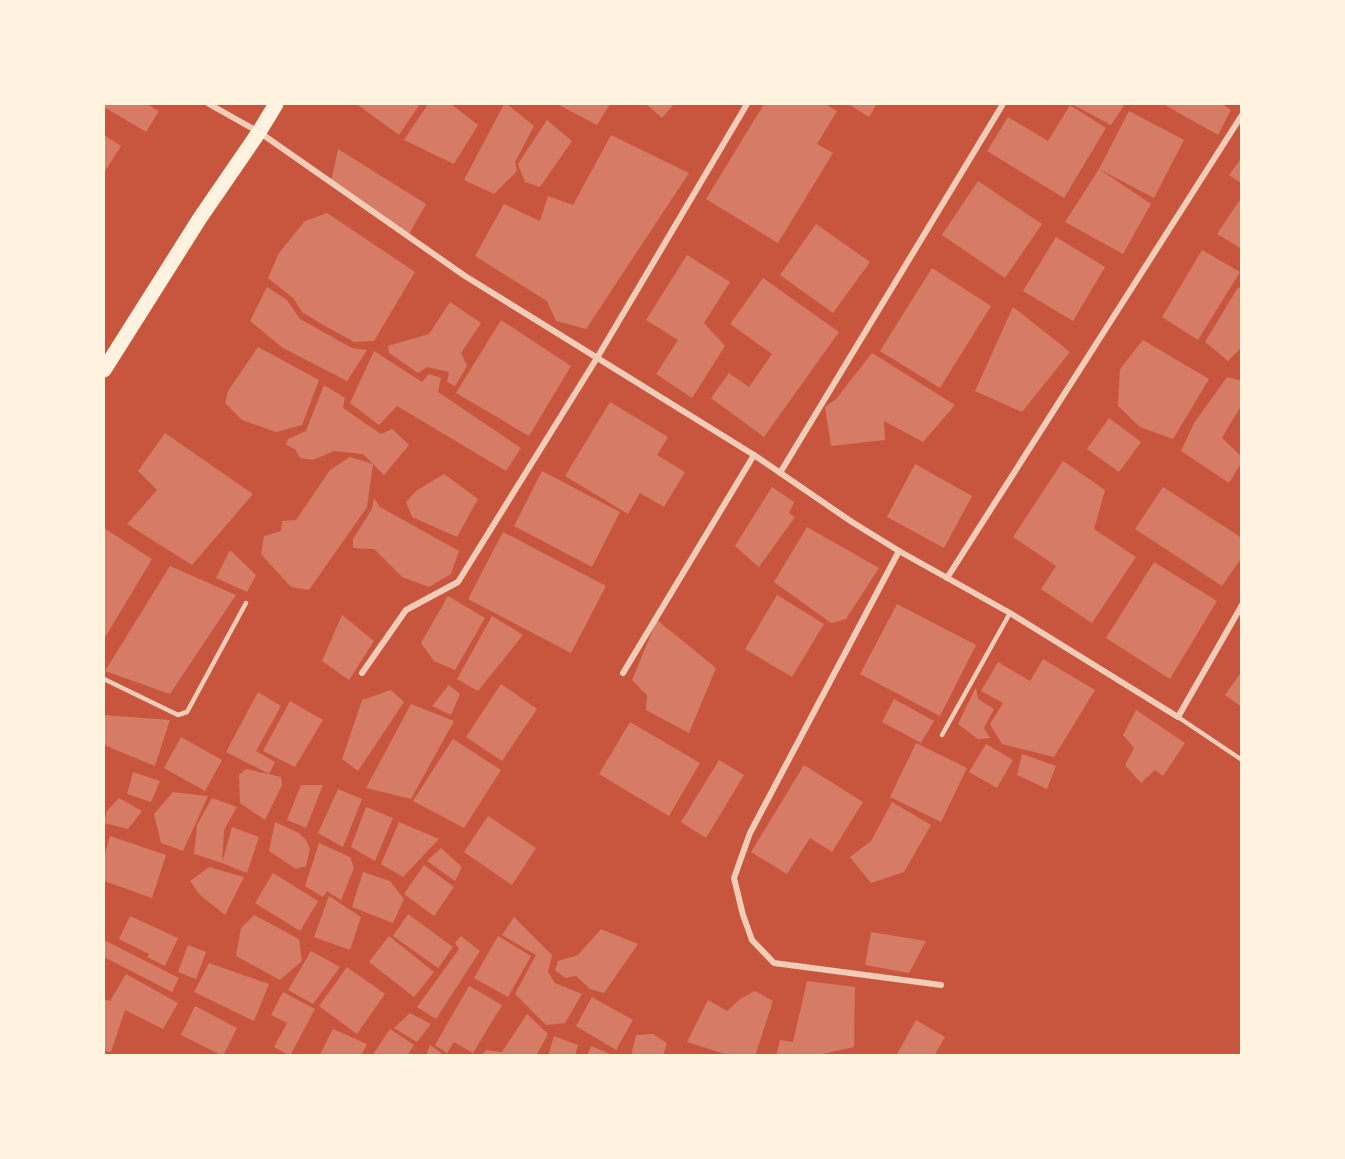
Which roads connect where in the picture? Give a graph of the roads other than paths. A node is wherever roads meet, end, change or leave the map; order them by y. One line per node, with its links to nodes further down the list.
1 (209, 104): 6 (street)
2 (274, 104): 6 (main road)
3 (747, 104): 7 (street)
4 (1003, 104): 10 (street)
5 (1242, 115): 12 (street)
6 (259, 132): 7 (street); 8 (main road)
7 (597, 358): 9 (street); 16 (street)
8 (104, 370)
9 (754, 455): 10 (street); 17 (street)
10 (780, 473): 11 (street)
11 (899, 551): 12 (street); 22 (street)
12 (947, 578): 15 (street)
13 (246, 603): 18 (lane)
14 (1242, 605): 19 (street)
15 (1010, 613): 19 (street); 20 (lane)
16 (362, 673)
17 (623, 673)
18 (104, 679)
19 (1178, 717): 21 (lane)
20 (942, 735)
21 (1242, 760)
22 (941, 985)

